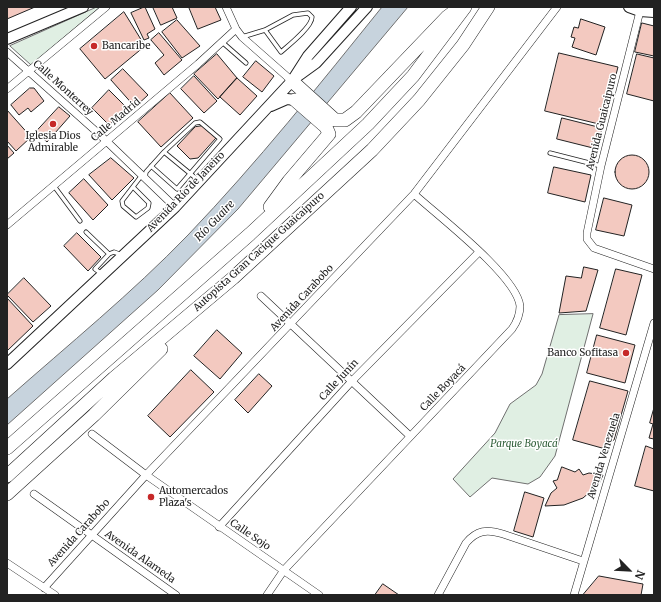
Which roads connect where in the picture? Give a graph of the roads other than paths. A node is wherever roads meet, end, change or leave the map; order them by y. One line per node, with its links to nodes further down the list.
1 (83, 7): 16 (street)
2 (106, 7): 20 (street)
3 (226, 7): 13 (street)
4 (351, 7): 21 (street, Avenida Río de Janeiro)
5 (366, 7): 21 (street)
6 (460, 7): 25 (highway)
7 (465, 7): 41 (highway, Autopista Gran Cacique Guaicaipuro)
8 (488, 7): 47 (highway, Autopista Gran Cacique Guaicaipuro)
9 (557, 7): 36 (street, Avenida Carabobo)
10 (629, 7): 11 (street)
11 (640, 11): 12 (street); 30 (street, Avenida Guaicaipuro)
12 (654, 12)
13 (236, 29): 15 (street); 17 (street, Calle Madrid)
14 (265, 30): 14 (lane); 15 (lane)
15 (242, 37): 21 (street)
16 (7, 39)
17 (222, 42): 19 (lane); 26 (street, Calle Madrid)
18 (7, 52): 20 (street, Calle Monterrey)
19 (246, 63)
20 (29, 71): 22 (street); 26 (street, Calle Monterrey)
21 (292, 81): 23 (highway); 24 (street, Avenida Río de Janeiro)
22 (7, 89)
23 (298, 95): 24 (street); 25 (highway)
24 (264, 110): 33 (street, Avenida Río de Janeiro)
25 (330, 124): 41 (highway)
26 (106, 141): 32 (street, Calle Monterrey); 34 (street, Calle Madrid)
27 (164, 152): 29 (lane); 31 (lane); 31 (lane)
28 (550, 153): 30 (lane)
29 (151, 166): 31 (lane); 32 (lane)
30 (601, 166): 45 (street, Avenida Guaicaipuro)
31 (190, 174): 33 (lane)
32 (144, 177): 35 (lane); 37 (street, Calle Monterrey)
33 (199, 181): 37 (street, Avenida Río de Janeiro)
34 (54, 186): 38 (lane); 39 (street, Calle Madrid)
35 (133, 187): 35 (lane)
36 (414, 194): 42 (street, Calle Boyacá); 50 (street, Avenida Carabobo)
37 (174, 207): 44 (street, Avenida Río de Janeiro)
38 (80, 221)
39 (7, 225)
40 (86, 232): 43 (lane)
41 (250, 234): 55 (highway, Autopista Gran Cacique Guaicaipuro)
42 (479, 252): 52 (street, Calle Junín); 54 (street, Calle Boyacá)
43 (109, 254): 44 (lane); 46 (lane)
44 (122, 256): 46 (street, Avenida Río de Janeiro)
45 (654, 269)
46 (103, 274): 51 (street, Avenida Río de Janeiro)
47 (233, 278): 57 (highway, Autopista Gran Cacique Guaicaipuro); 58 (highway)
48 (261, 296): 50 (street)
49 (654, 323): 62 (street, Avenida Venezuela)
50 (290, 324): 52 (street); 56 (street, Avenida Carabobo)
51 (7, 364)
52 (352, 381): 54 (street); 60 (street, Calle Junín)
53 (92, 434): 56 (street, Calle Sojo)
54 (410, 436): 64 (street, Calle Boyacá)
55 (7, 448)
56 (146, 475): 60 (street, Calle Sojo); 61 (street, Avenida Carabobo)
57 (7, 476)
58 (7, 494)
59 (34, 494): 61 (street, Avenida Alameda)
60 (219, 526): 64 (street, Calle Sojo)
61 (91, 535): 65 (street, Avenida Carabobo); 67 (street, Avenida Alameda)
62 (584, 560): 70 (street); 71 (street, Avenida Venezuela)
63 (7, 563): 65 (street)
64 (284, 570): 68 (street, Calle Boyacá); 69 (street, Calle Sojo)
65 (44, 588): 66 (street)
66 (55, 595)
67 (176, 595)
68 (267, 595)
69 (320, 595)
70 (438, 595)
71 (574, 595)

